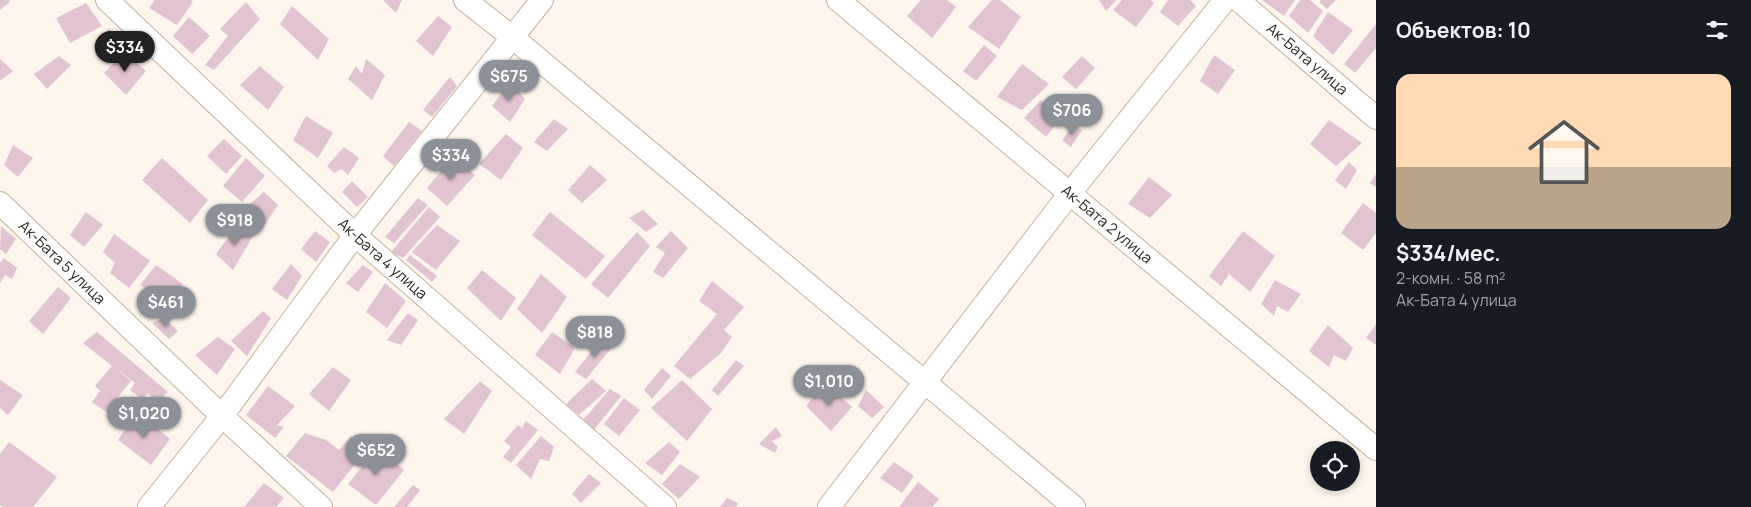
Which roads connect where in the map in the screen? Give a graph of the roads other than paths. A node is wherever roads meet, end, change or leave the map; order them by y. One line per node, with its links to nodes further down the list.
1 (106, 0): 11 (street, Ак-Бата 4 улица)
2 (465, 0): 7 (street)
3 (542, 0): 7 (street)
4 (838, 0): 9 (street, Ак-Бата 2 улица)
5 (1225, 0): 9 (street)
6 (1238, 0): 8 (street, Ак-Бата улица)
7 (512, 38): 11 (street); 12 (street)
8 (1376, 118)
9 (1070, 194): 12 (street); 14 (street, Ак-Бата 2 улица)
10 (0, 203): 13 (street, Ак-Бата 5 улица)
11 (355, 235): 13 (street); 17 (street, Ак-Бата 4 улица)
12 (925, 382): 18 (street); 19 (street)
13 (222, 416): 15 (street); 16 (street, Ак-Бата 5 улица)
14 (1376, 449)
15 (149, 507)
16 (322, 507)
17 (665, 507)
18 (829, 507)
19 (1074, 507)

